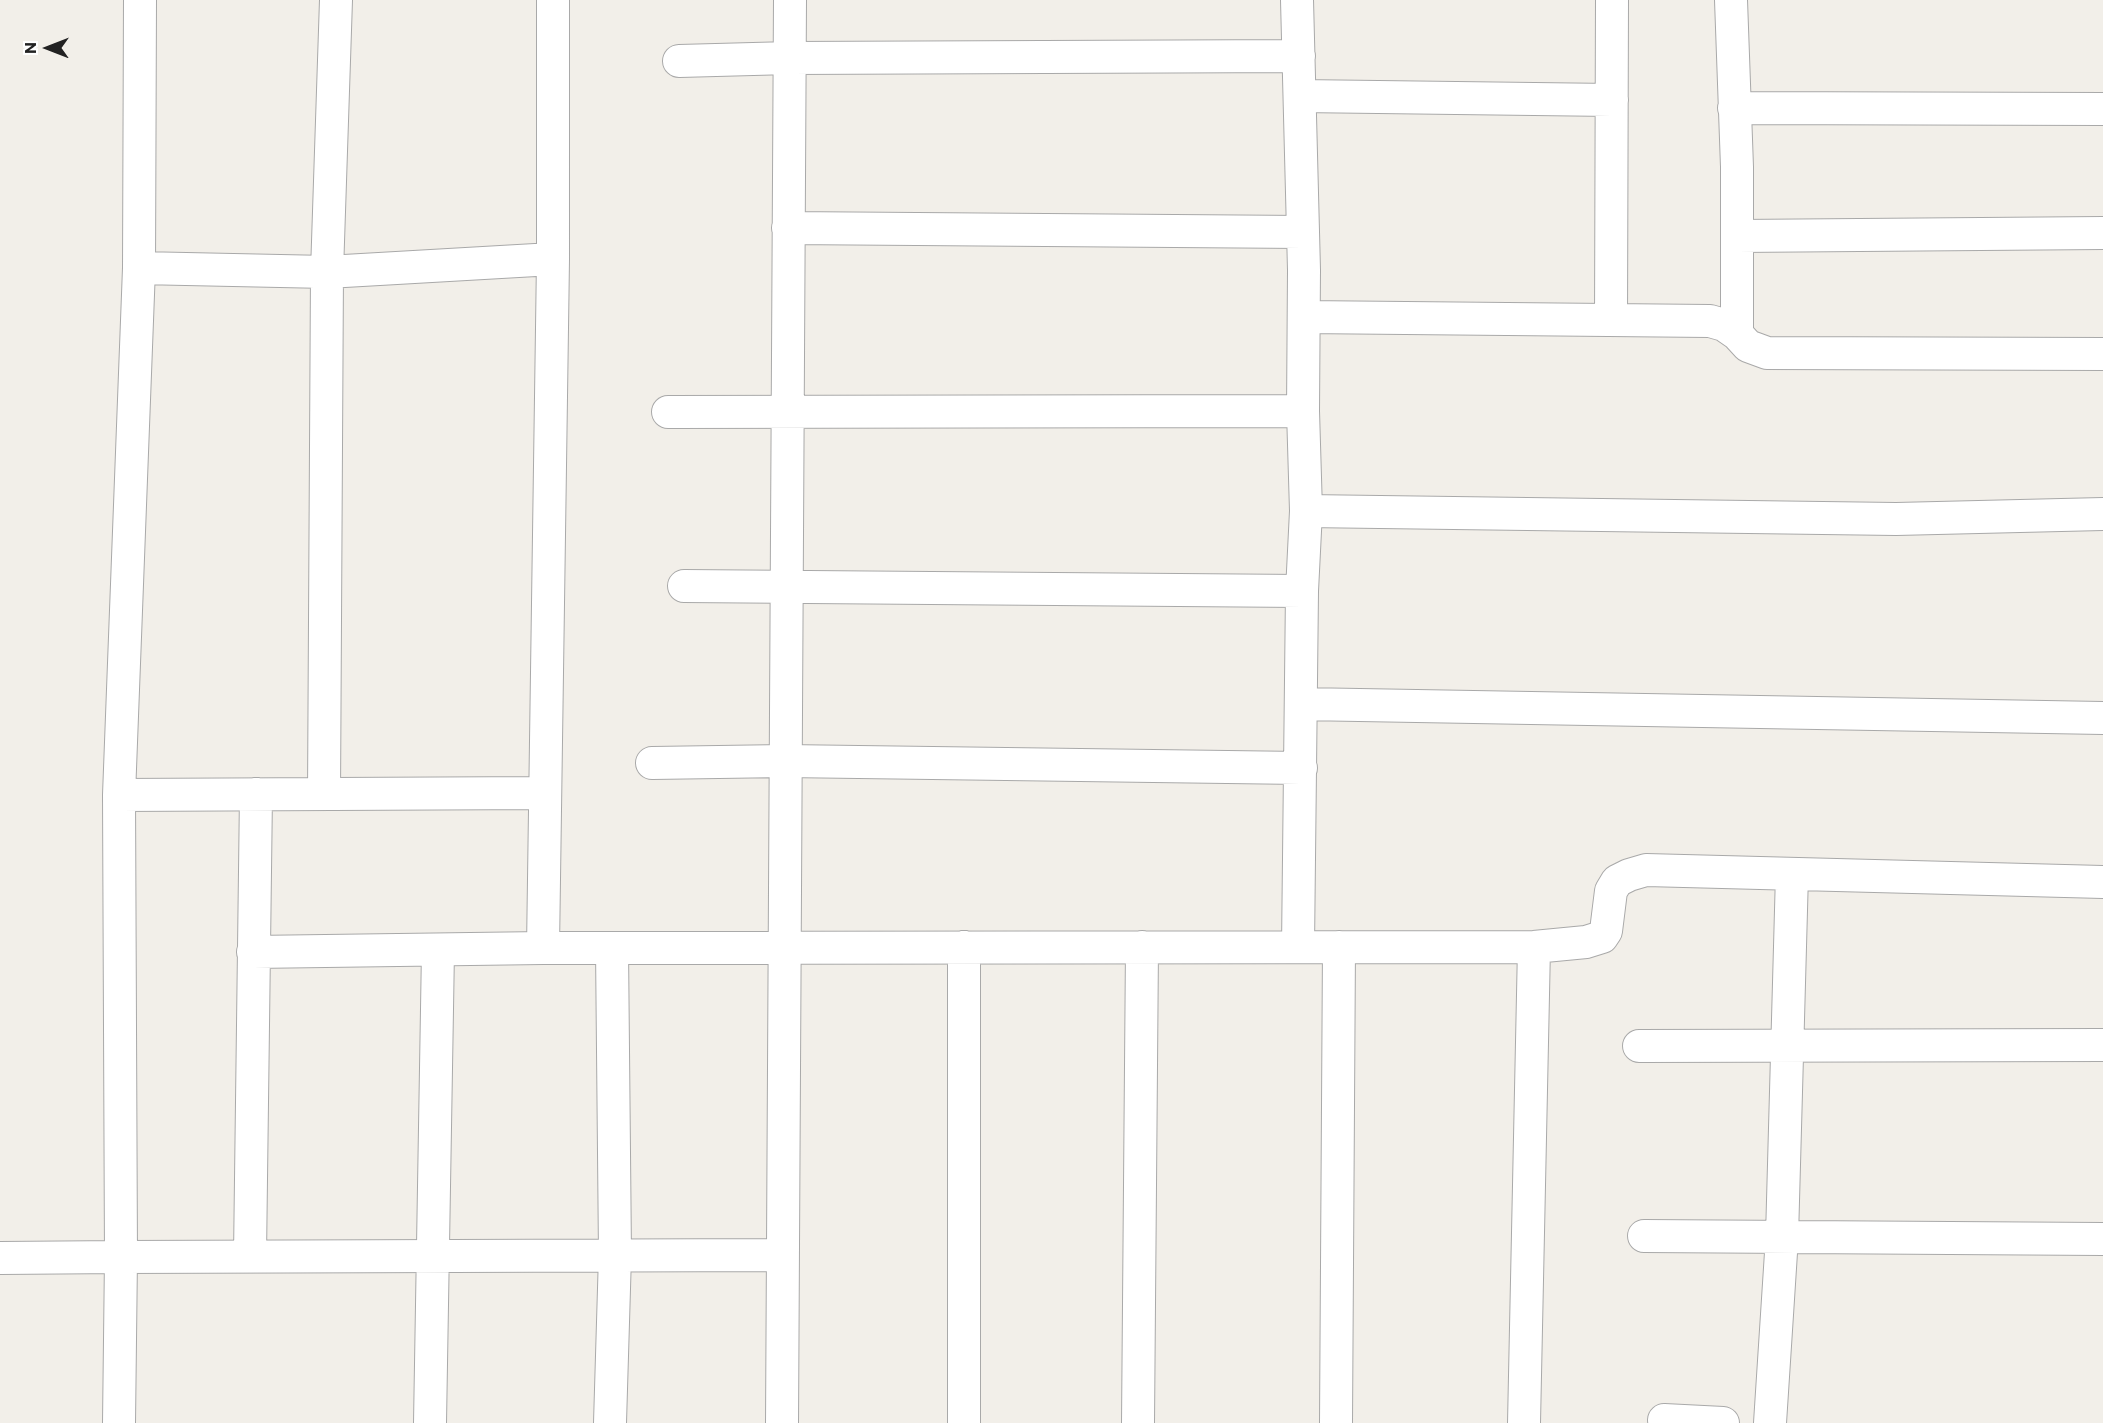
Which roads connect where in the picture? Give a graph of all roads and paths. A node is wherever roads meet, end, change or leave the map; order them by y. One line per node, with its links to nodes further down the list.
1 (140, 0): 20 (street)
2 (336, 0): 21 (street)
3 (554, 0): 19 (street)
4 (790, 0): 9 (street)
5 (1298, 0): 8 (street)
6 (1612, 0): 12 (street)
7 (1731, 0): 13 (street)
8 (1299, 56): 9 (street); 11 (street)
9 (789, 58): 10 (street); 15 (street)
10 (679, 61)
11 (1300, 96): 12 (street); 16 (street)
12 (1612, 100): 23 (street)
13 (1734, 108): 14 (street); 18 (street)
14 (2103, 109)
15 (788, 228): 16 (street); 28 (street)
16 (1303, 232): 22 (street)
17 (2103, 233): 18 (street)
18 (1738, 236): 24 (street)
19 (553, 259): 21 (street); 39 (street)
20 (139, 268): 21 (street); 42 (street)
21 (327, 272): 41 (street)
22 (1304, 317): 23 (street); 26 (street)
23 (1611, 320): 24 (street)
24 (1737, 334): 25 (street)
25 (2103, 354)
26 (1303, 411): 28 (street); 29 (street)
27 (668, 412): 28 (street)
28 (787, 413): 32 (street)
29 (1305, 511): 30 (street); 33 (street)
30 (2103, 514)
31 (684, 586): 32 (street)
32 (786, 588): 33 (street); 36 (street)
33 (1302, 591): 34 (street)
34 (1302, 704): 35 (street); 38 (street)
35 (2103, 718)
36 (785, 761): 37 (street); 38 (street); 52 (street)
37 (652, 763)
38 (1301, 768): 47 (street)
39 (545, 793): 41 (street); 50 (street)
40 (256, 794): 41 (street); 42 (street); 54 (street)
41 (324, 794)
42 (119, 795): 65 (street)
43 (1792, 874): 44 (street); 49 (street); 57 (street)
44 (2103, 882)
45 (964, 947): 46 (street); 52 (street); 72 (street)
46 (1142, 947): 47 (street); 73 (street)
47 (1299, 947): 48 (street)
48 (1339, 947): 49 (street); 74 (street)
49 (1534, 947): 75 (street)
50 (543, 948): 51 (street); 53 (street)
51 (612, 948): 52 (street); 61 (street)
52 (784, 948): 62 (street)
53 (438, 950): 54 (street); 64 (street)
54 (253, 952): 63 (street)
55 (2103, 1045): 57 (street)
56 (1639, 1046): 57 (street)
57 (1787, 1046): 59 (street)
58 (1644, 1236): 59 (street)
59 (1782, 1237): 60 (street); 77 (street)
60 (2103, 1239)
61 (615, 1255): 62 (street); 64 (street); 70 (street)
62 (782, 1255): 71 (street)
63 (250, 1256): 64 (street); 65 (street)
64 (434, 1256): 69 (street)
65 (121, 1257): 66 (street); 68 (street)
66 (0, 1258)
67 (1664, 1420): 76 (street)
68 (119, 1423)
69 (430, 1423)
70 (610, 1423)
71 (782, 1423)
72 (964, 1423)
73 (1138, 1423)
74 (1336, 1423)
75 (1524, 1423)
76 (1724, 1423)
77 (1770, 1423)

